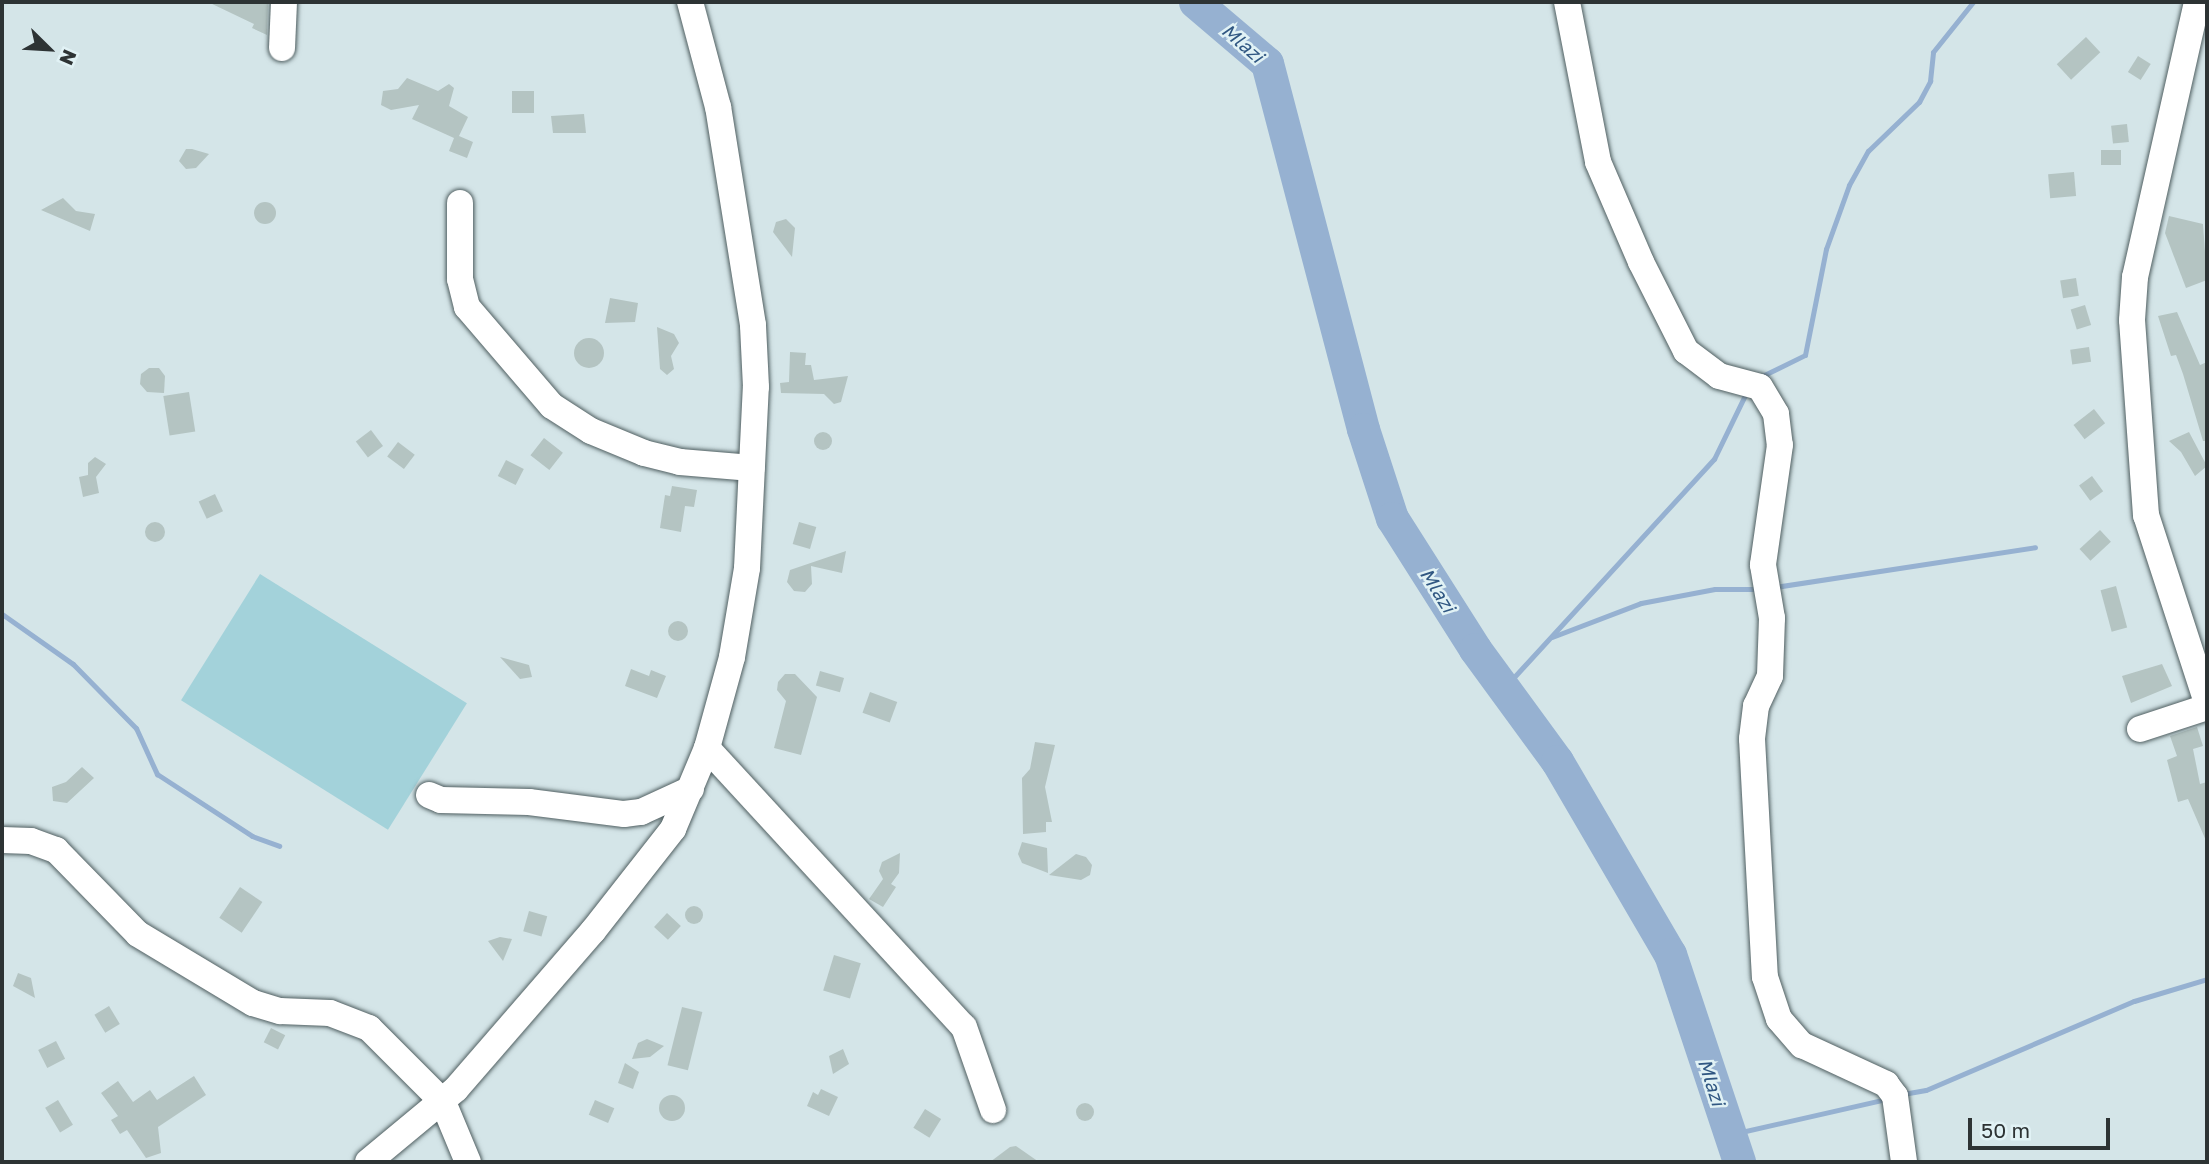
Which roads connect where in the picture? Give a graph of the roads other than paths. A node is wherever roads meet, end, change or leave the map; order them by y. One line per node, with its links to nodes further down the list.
1 (284, 2): 5 (street)
2 (690, 2): 7 (street)
3 (1567, 2): 18 (street)
4 (2197, 2): 8 (street)
5 (282, 48)
6 (460, 203): 7 (street)
7 (752, 468): 10 (street)
8 (2207, 705): 9 (street)
9 (2140, 729)
10 (707, 748): 11 (street); 15 (street)
11 (691, 789): 12 (street); 14 (street)
12 (429, 795)
13 (2, 840): 14 (street)
14 (443, 1102): 16 (street); 17 (street)
15 (993, 1110)
16 (368, 1162)
17 (468, 1162)
18 (1905, 1162)

